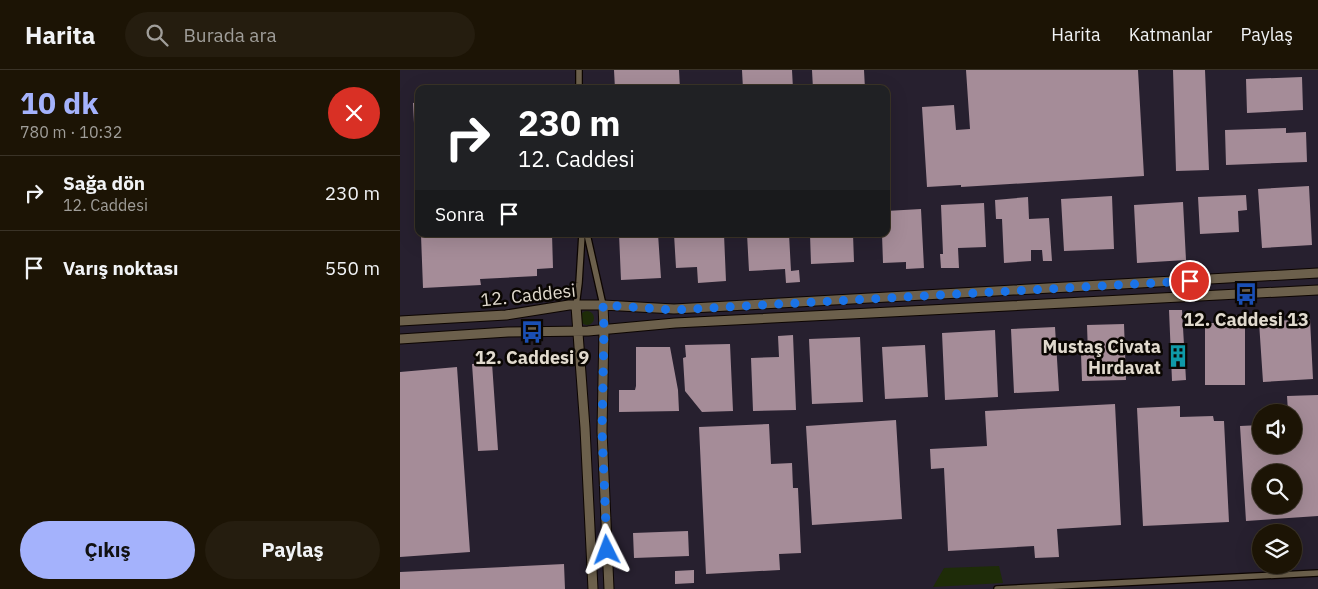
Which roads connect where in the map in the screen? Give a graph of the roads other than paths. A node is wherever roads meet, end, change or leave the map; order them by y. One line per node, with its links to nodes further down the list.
1 (578, 70): 2 (street)
2 (579, 85)
3 (582, 237): 8 (street)
4 (588, 237): 7 (street)
5 (1318, 273): 7 (street, 12. Caddesi)
6 (1318, 290): 10 (street, 12. Caddesi)
7 (603, 305): 8 (street, 12. Caddesi); 10 (street)
8 (576, 306): 9 (street, 12. Caddesi); 11 (street)
9 (400, 321)
10 (604, 329): 11 (street, 12. Caddesi); 15 (street)
11 (576, 331): 12 (street, 12. Caddesi); 14 (street)
12 (400, 339)
13 (1318, 573): 16 (street)
14 (593, 589)
15 (609, 589)
16 (997, 589)

